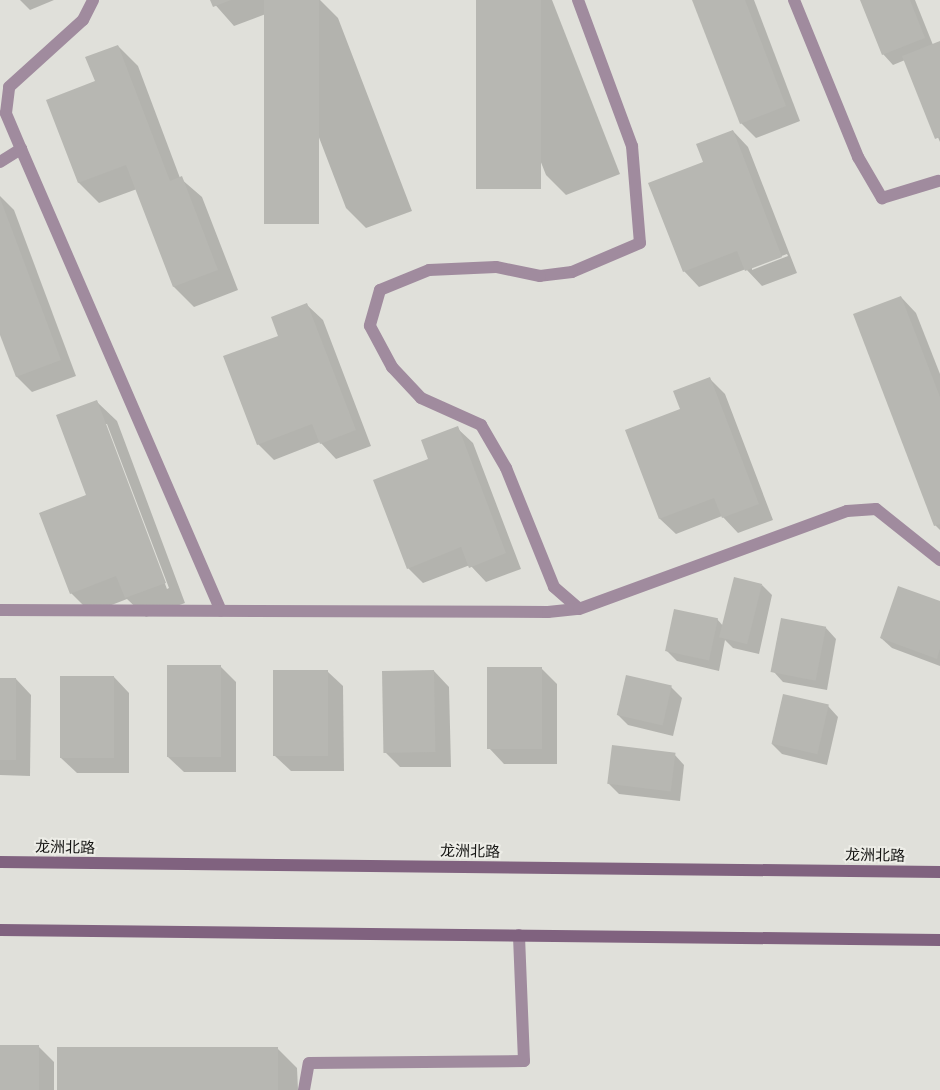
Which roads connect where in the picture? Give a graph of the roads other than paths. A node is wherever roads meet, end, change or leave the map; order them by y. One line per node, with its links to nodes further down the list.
1 (93, 0): 4 (street)
2 (578, 0): 9 (street)
3 (794, 0): 7 (street)
4 (5, 86): 5 (street)
5 (21, 149): 6 (street); 11 (street)
6 (0, 162)
7 (939, 183)
8 (940, 560): 9 (street)
9 (579, 609): 11 (street)
10 (0, 610): 11 (street)
11 (221, 611)
12 (0, 862): 13 (main road, 龙洲北路)
13 (940, 872)
14 (0, 930): 15 (main road)
15 (519, 936): 16 (main road); 17 (street)
16 (940, 940)
17 (304, 1090)

